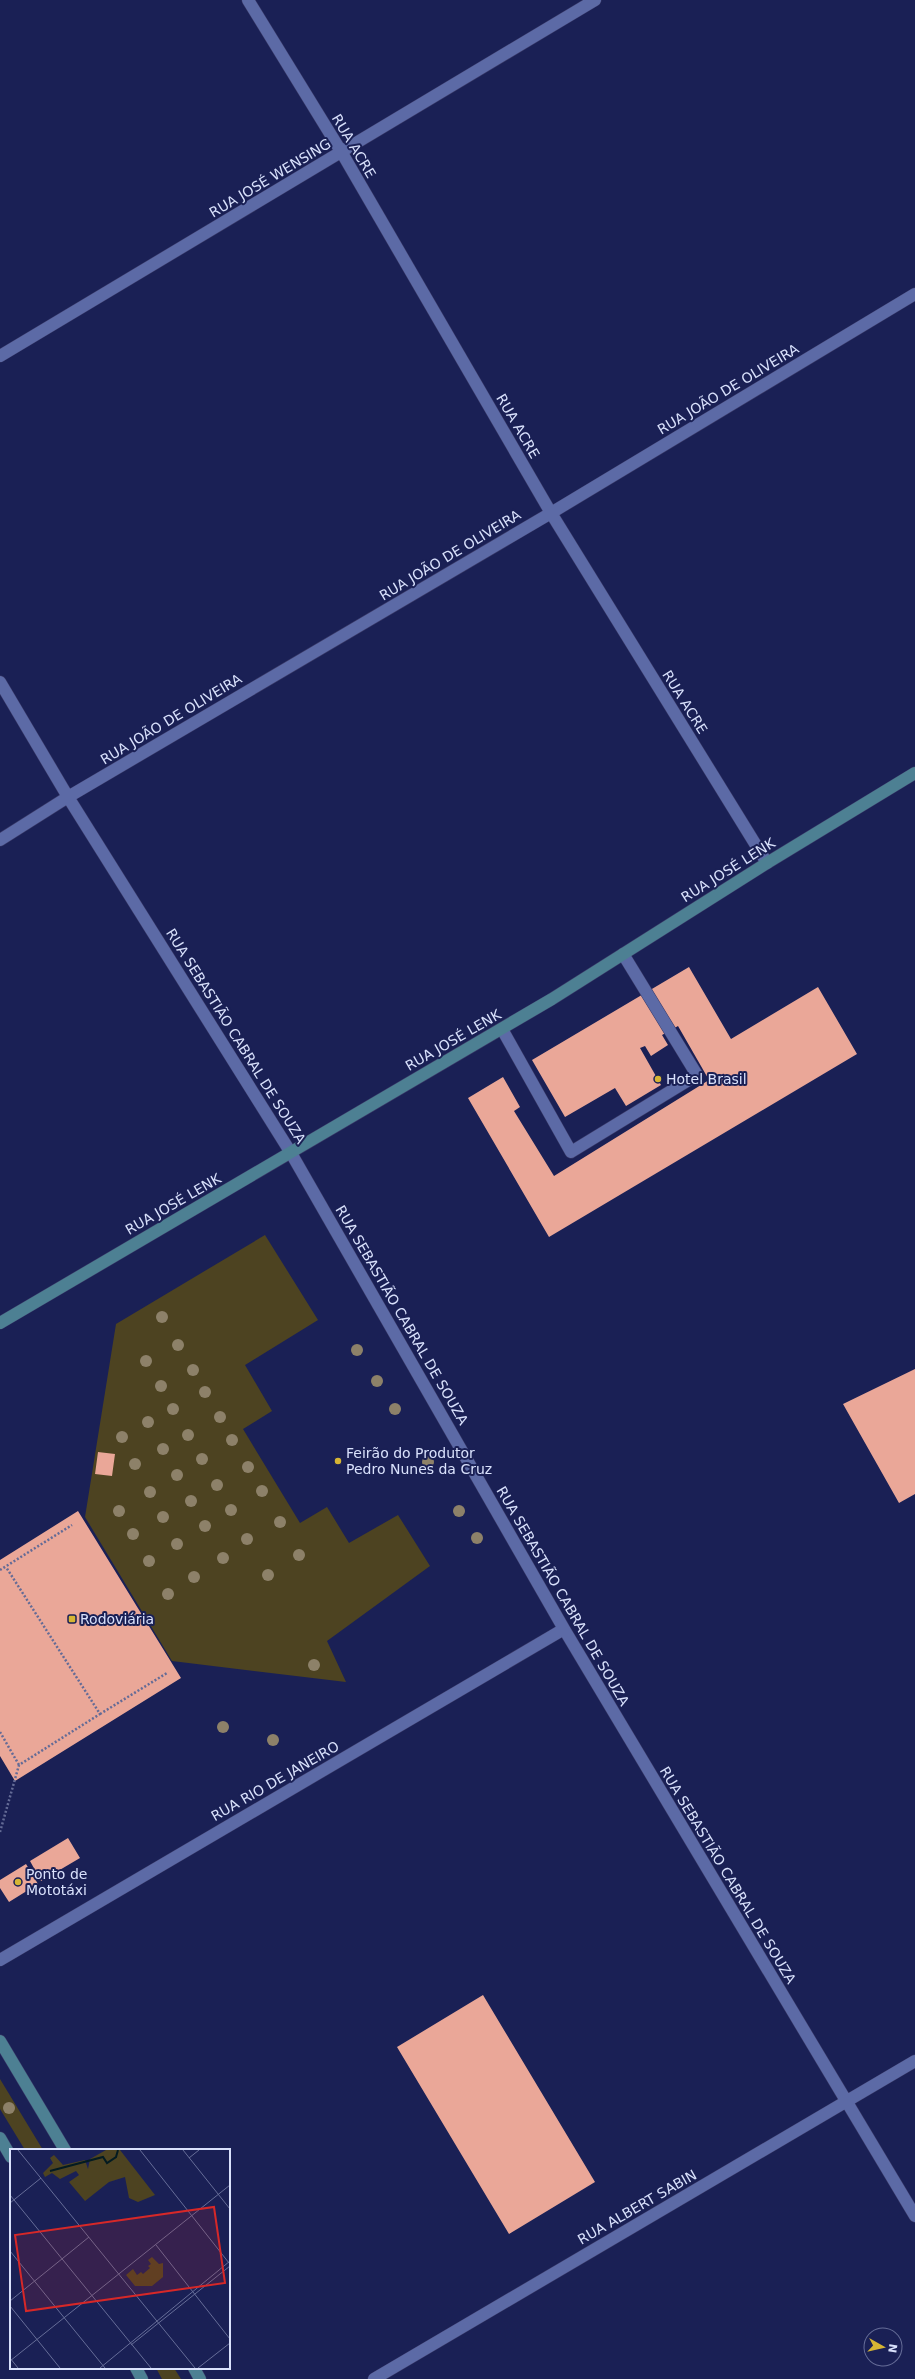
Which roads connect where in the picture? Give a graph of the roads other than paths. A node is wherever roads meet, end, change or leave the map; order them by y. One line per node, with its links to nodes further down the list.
1 (248, 0): 3 (street, RUA ACRE)
2 (595, 0): 3 (street, RUA JOSÉ WENSING)
3 (342, 153): 5 (street, RUA JOSÉ WENSING); 6 (street, RUA ACRE)
4 (915, 294): 6 (street, RUA JOÃO DE OLIVEIRA)
5 (0, 356)
6 (551, 513): 9 (street, RUA JOÃO DE OLIVEIRA); 11 (street, RUA ACRE)
7 (0, 682): 9 (street, RUA SEBASTIÃO CABRAL DE SOUZA)
8 (915, 773): 11 (street, RUA JOSÉ LENK)
9 (68, 797): 10 (street, RUA JOÃO DE OLIVEIRA); 14 (street, RUA SEBASTIÃO CABRAL DE SOUZA)
10 (0, 840)
11 (767, 863): 12 (street, RUA JOSÉ LENK)
12 (623, 954): 13 (street, RUA JOSÉ LENK); 13 (street)
13 (502, 1029): 14 (street, RUA JOSÉ LENK)
14 (291, 1153): 15 (street, RUA JOSÉ LENK); 16 (street, RUA SEBASTIÃO CABRAL DE SOUZA)
15 (0, 1323)
16 (564, 1629): 17 (street, RUA RIO DE JANEIRO); 20 (street, RUA SEBASTIÃO CABRAL DE SOUZA)
17 (0, 1960)
18 (0, 2041): 22 (street)
19 (915, 2062): 20 (street, RUA ALBERT SABIN)
20 (845, 2102): 24 (street, RUA SEBASTIÃO CABRAL DE SOUZA); 29 (street, RUA ALBERT SABIN)
21 (0, 2138): 23 (street)
22 (63, 2149)
23 (10, 2155)
24 (915, 2216)
25 (137, 2369): 27 (street)
26 (195, 2369): 28 (street)
27 (142, 2379)
28 (200, 2379)
29 (374, 2379)

